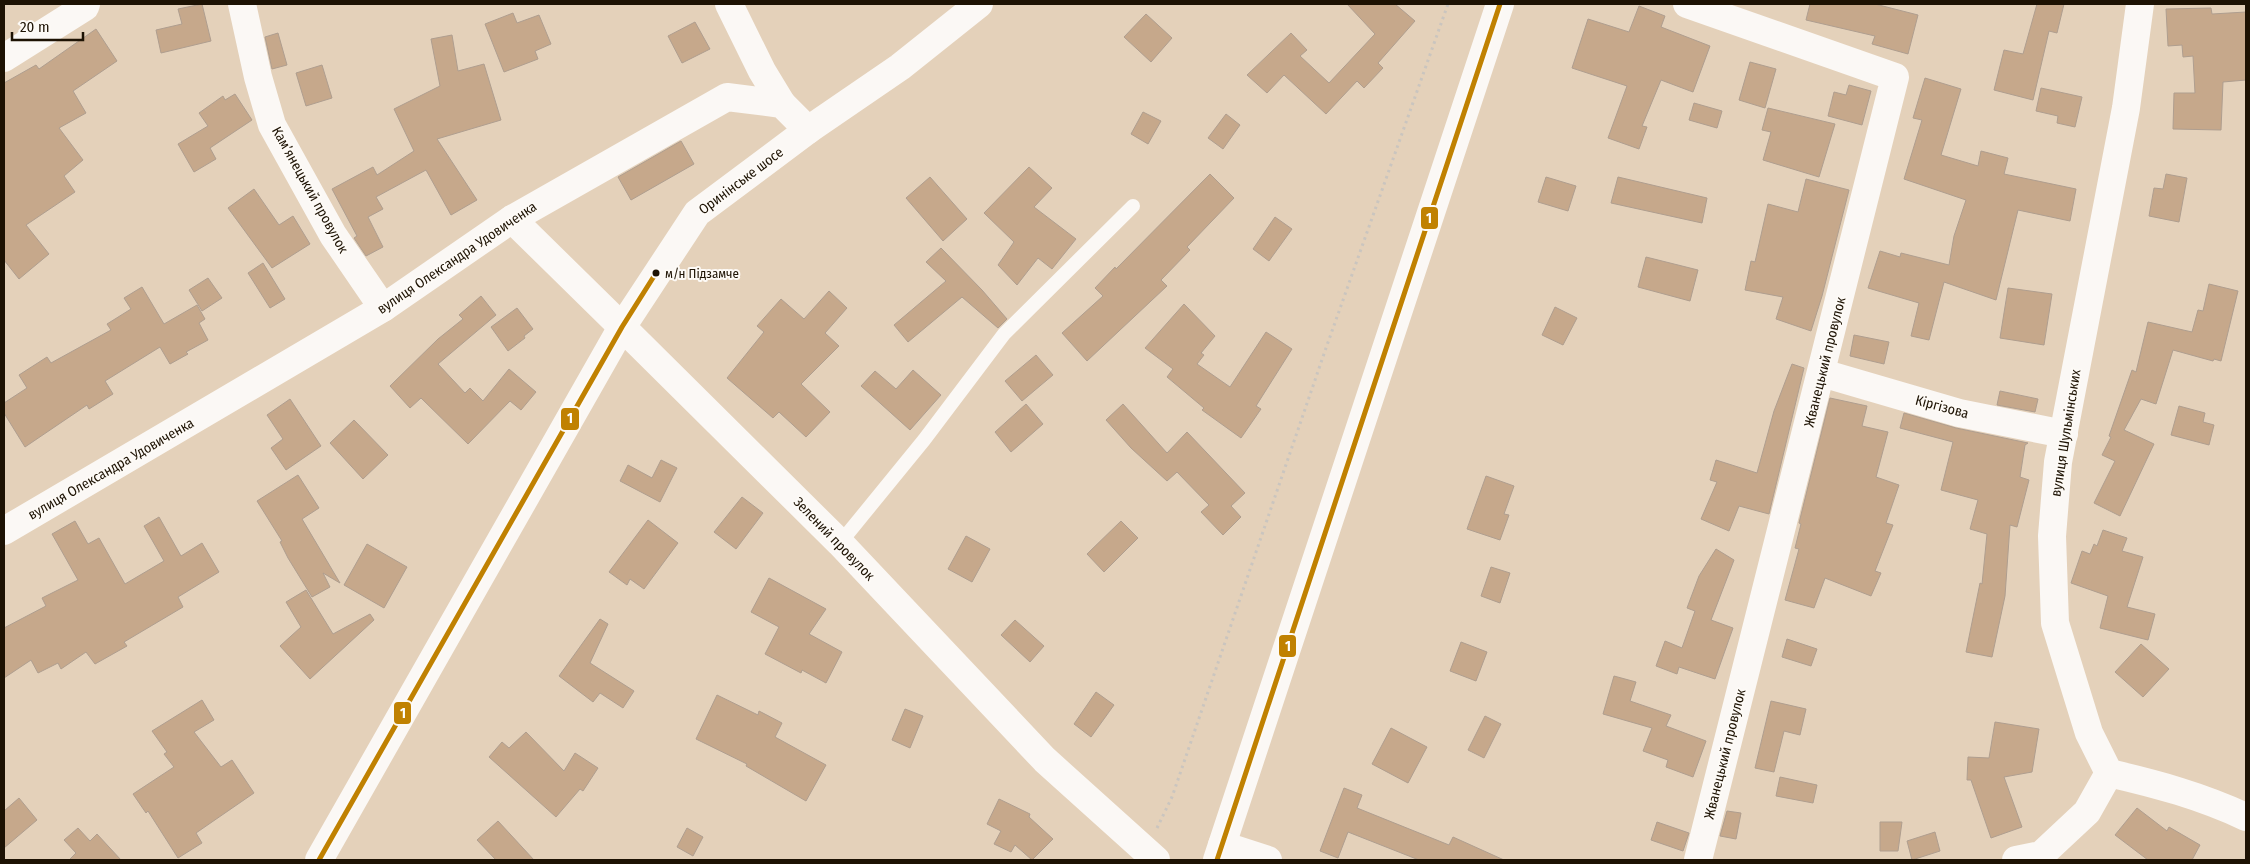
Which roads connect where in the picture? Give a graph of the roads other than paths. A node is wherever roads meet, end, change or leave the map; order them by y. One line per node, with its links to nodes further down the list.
1 (86, 4): 8 (street)
2 (242, 4): 13 (street, Камʼянецький провулок)
3 (729, 4): 9 (street)
4 (978, 4): 10 (street)
5 (1500, 4): 21 (street)
6 (1687, 4): 15 (street, Жванецький провулок)
7 (2140, 4): 16 (street, вулиця Шульмінських)
8 (4, 58)
9 (782, 104): 10 (street); 12 (street, вулиця Олександра Удовиченка)
10 (808, 130): 14 (street, Оринінське шосе)
11 (1133, 206): 18 (lane)
12 (512, 219): 13 (street, вулиця Олександра Удовиченка); 14 (street, Зелений провулок)
13 (383, 308): 17 (street, вулиця Олександра Удовиченка)
14 (622, 328): 18 (street, Зелений провулок); 23 (street, Оринінське шосе)
15 (1822, 373): 16 (street, Кіргізова); 25 (street, Жванецький провулок)
16 (2064, 434): 19 (street, вулиця Шульмінських)
17 (4, 531)
18 (840, 544): 22 (street, Зелений провулок)
19 (2109, 774): 20 (street); 26 (street)
20 (2246, 817)
21 (1220, 852): 24 (street)
22 (1151, 856)
23 (319, 860)
24 (1268, 860)
25 (1698, 860)
26 (2016, 860)

